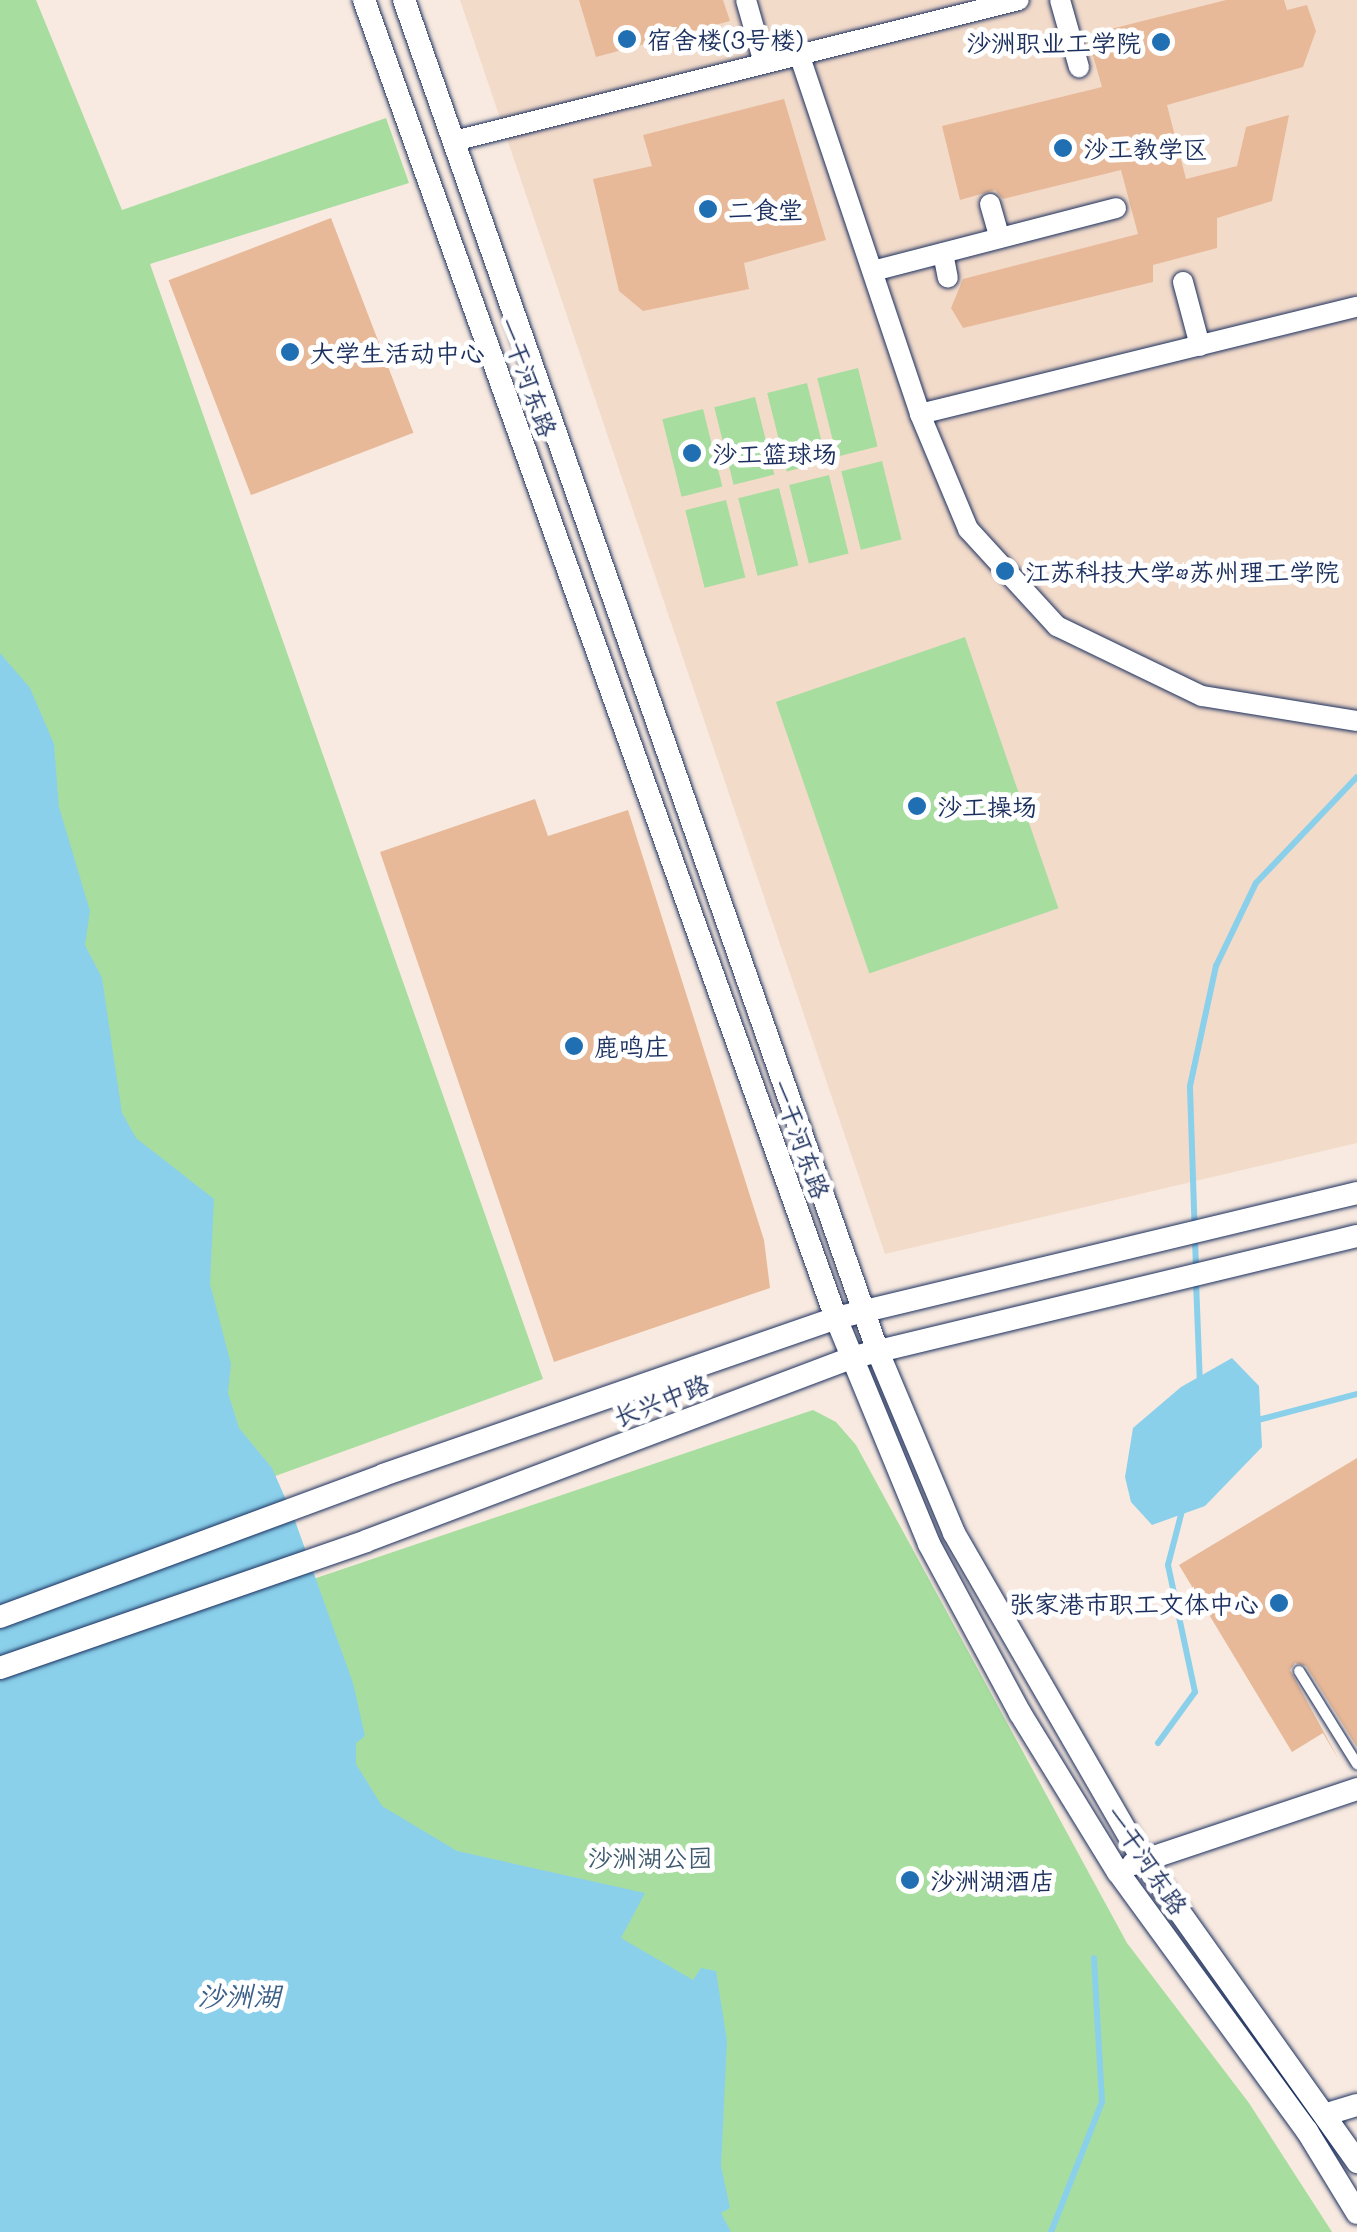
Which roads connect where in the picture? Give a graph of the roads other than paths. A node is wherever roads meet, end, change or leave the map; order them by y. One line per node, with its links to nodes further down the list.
1 (364, 0): 24 (street, 一干河东路)
2 (404, 0): 9 (street, 一干河东路)
3 (746, 0): 7 (street)
4 (1019, 0): 6 (street)
5 (1060, 0): 8 (street)
6 (800, 54): 7 (street); 14 (street)
7 (764, 63): 9 (street)
8 (1079, 67)
9 (454, 141): 23 (street, 一干河东路)
10 (990, 204): 12 (street)
11 (1116, 208): 12 (street)
12 (1000, 238): 13 (street)
13 (943, 253): 14 (street); 15 (street)
14 (872, 271): 19 (street)
15 (948, 278)
16 (1184, 282): 18 (street)
17 (1357, 308): 18 (street)
18 (1200, 346): 19 (street)
19 (920, 414): 20 (street)
20 (1357, 721)
21 (1357, 1193): 23 (street, 长兴中路)
22 (1357, 1236): 25 (street, 长兴中路)
23 (865, 1315): 24 (street, 长兴中路); 25 (street, 一干河东路)
24 (836, 1318): 26 (street, 一干河东路); 27 (street, 长兴中路)
25 (878, 1352): 26 (street, 长兴中路); 32 (street, 一干河东路)
26 (854, 1358): 28 (street, 长兴中路); 33 (street, 一干河东路)
27 (0, 1617)
28 (0, 1668)
29 (1299, 1670): 30 (lane)
30 (1357, 1764)
31 (1357, 1789): 32 (street)
32 (1142, 1859): 33 (street); 35 (street, 一干河东路)
33 (1118, 1872): 37 (street, 一干河东路)
34 (1357, 2105): 35 (street)
35 (1326, 2114): 36 (street, 一干河东路)
36 (1357, 2162)
37 (1357, 2213)

